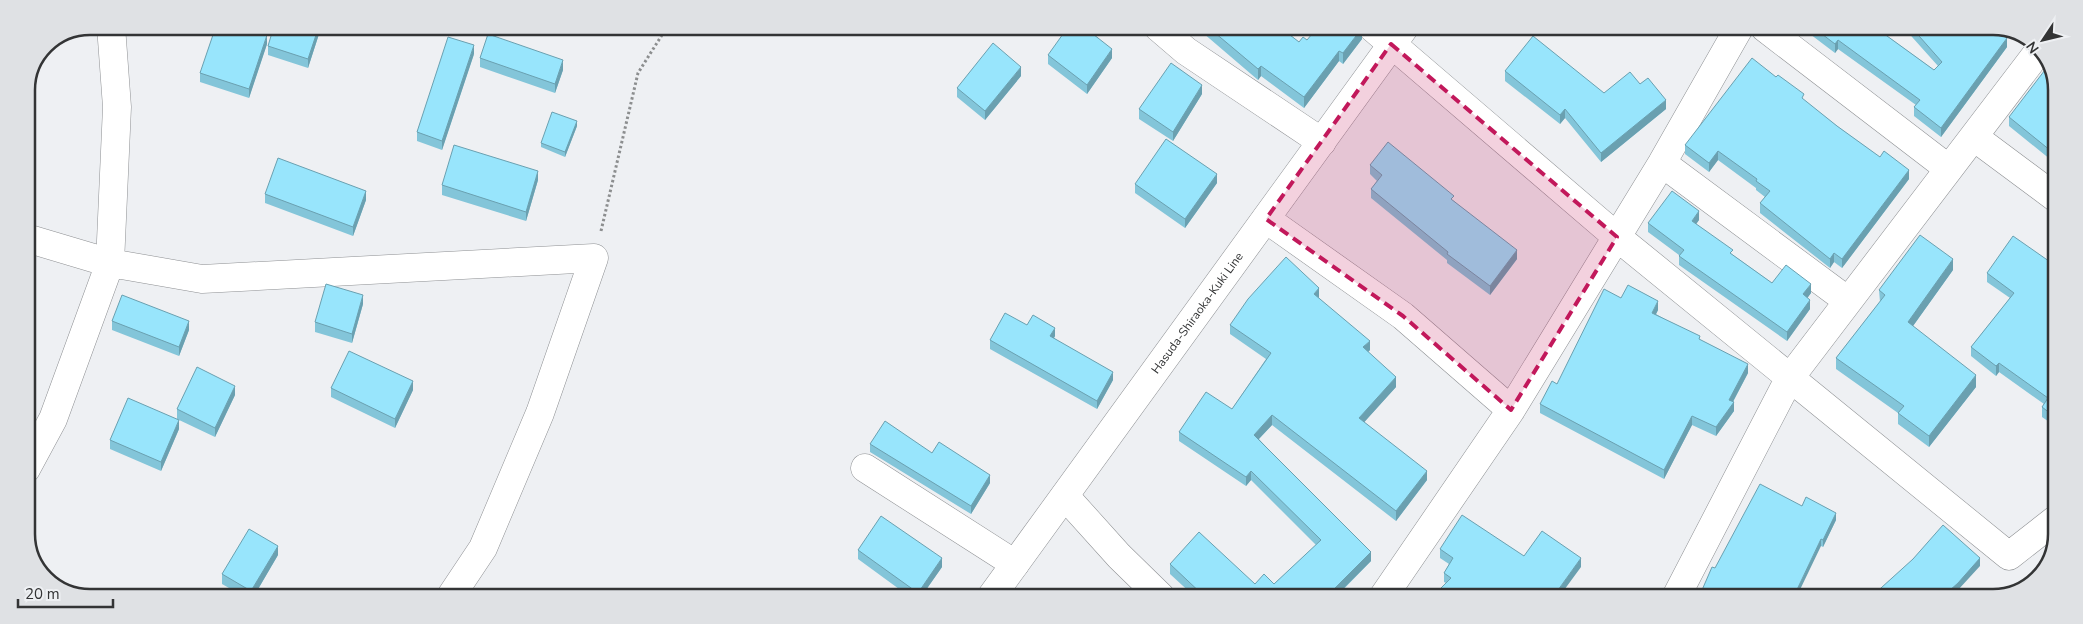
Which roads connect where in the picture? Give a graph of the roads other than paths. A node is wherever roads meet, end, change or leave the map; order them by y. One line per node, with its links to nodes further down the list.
1 (113, 35): 16 (street)
2 (1167, 35): 9 (street)
3 (1388, 35): 9 (street, Hasuda-Shiraoka-Kuki Line)
4 (1391, 35): 14 (street)
5 (1735, 35): 10 (street)
6 (1774, 35): 11 (street)
7 (2028, 65): 8 (street)
8 (1974, 137): 11 (street); 12 (street)
9 (1322, 142): 13 (street, Hasuda-Shiraoka-Kuki Line)
10 (1662, 163): 14 (street); 17 (street)
11 (1949, 169): 17 (street)
12 (2048, 192)
13 (1266, 219): 19 (street); 22 (street, Hasuda-Shiraoka-Kuki Line)
14 (1617, 237): 18 (street); 19 (street)
15 (35, 241): 16 (street)
16 (110, 263): 20 (street); 25 (street)
17 (1848, 301): 18 (street)
18 (1789, 379): 23 (street); 29 (street)
19 (1511, 410): 28 (street)
20 (35, 452)
21 (866, 468): 24 (street)
22 (1065, 496): 24 (street, Hasuda-Shiraoka-Kuki Line); 27 (street)
23 (2048, 525)
24 (1015, 564): 26 (street, Hasuda-Shiraoka-Kuki Line)
25 (457, 589)
26 (997, 589)
27 (1154, 589)
28 (1388, 589)
29 (1680, 589)

